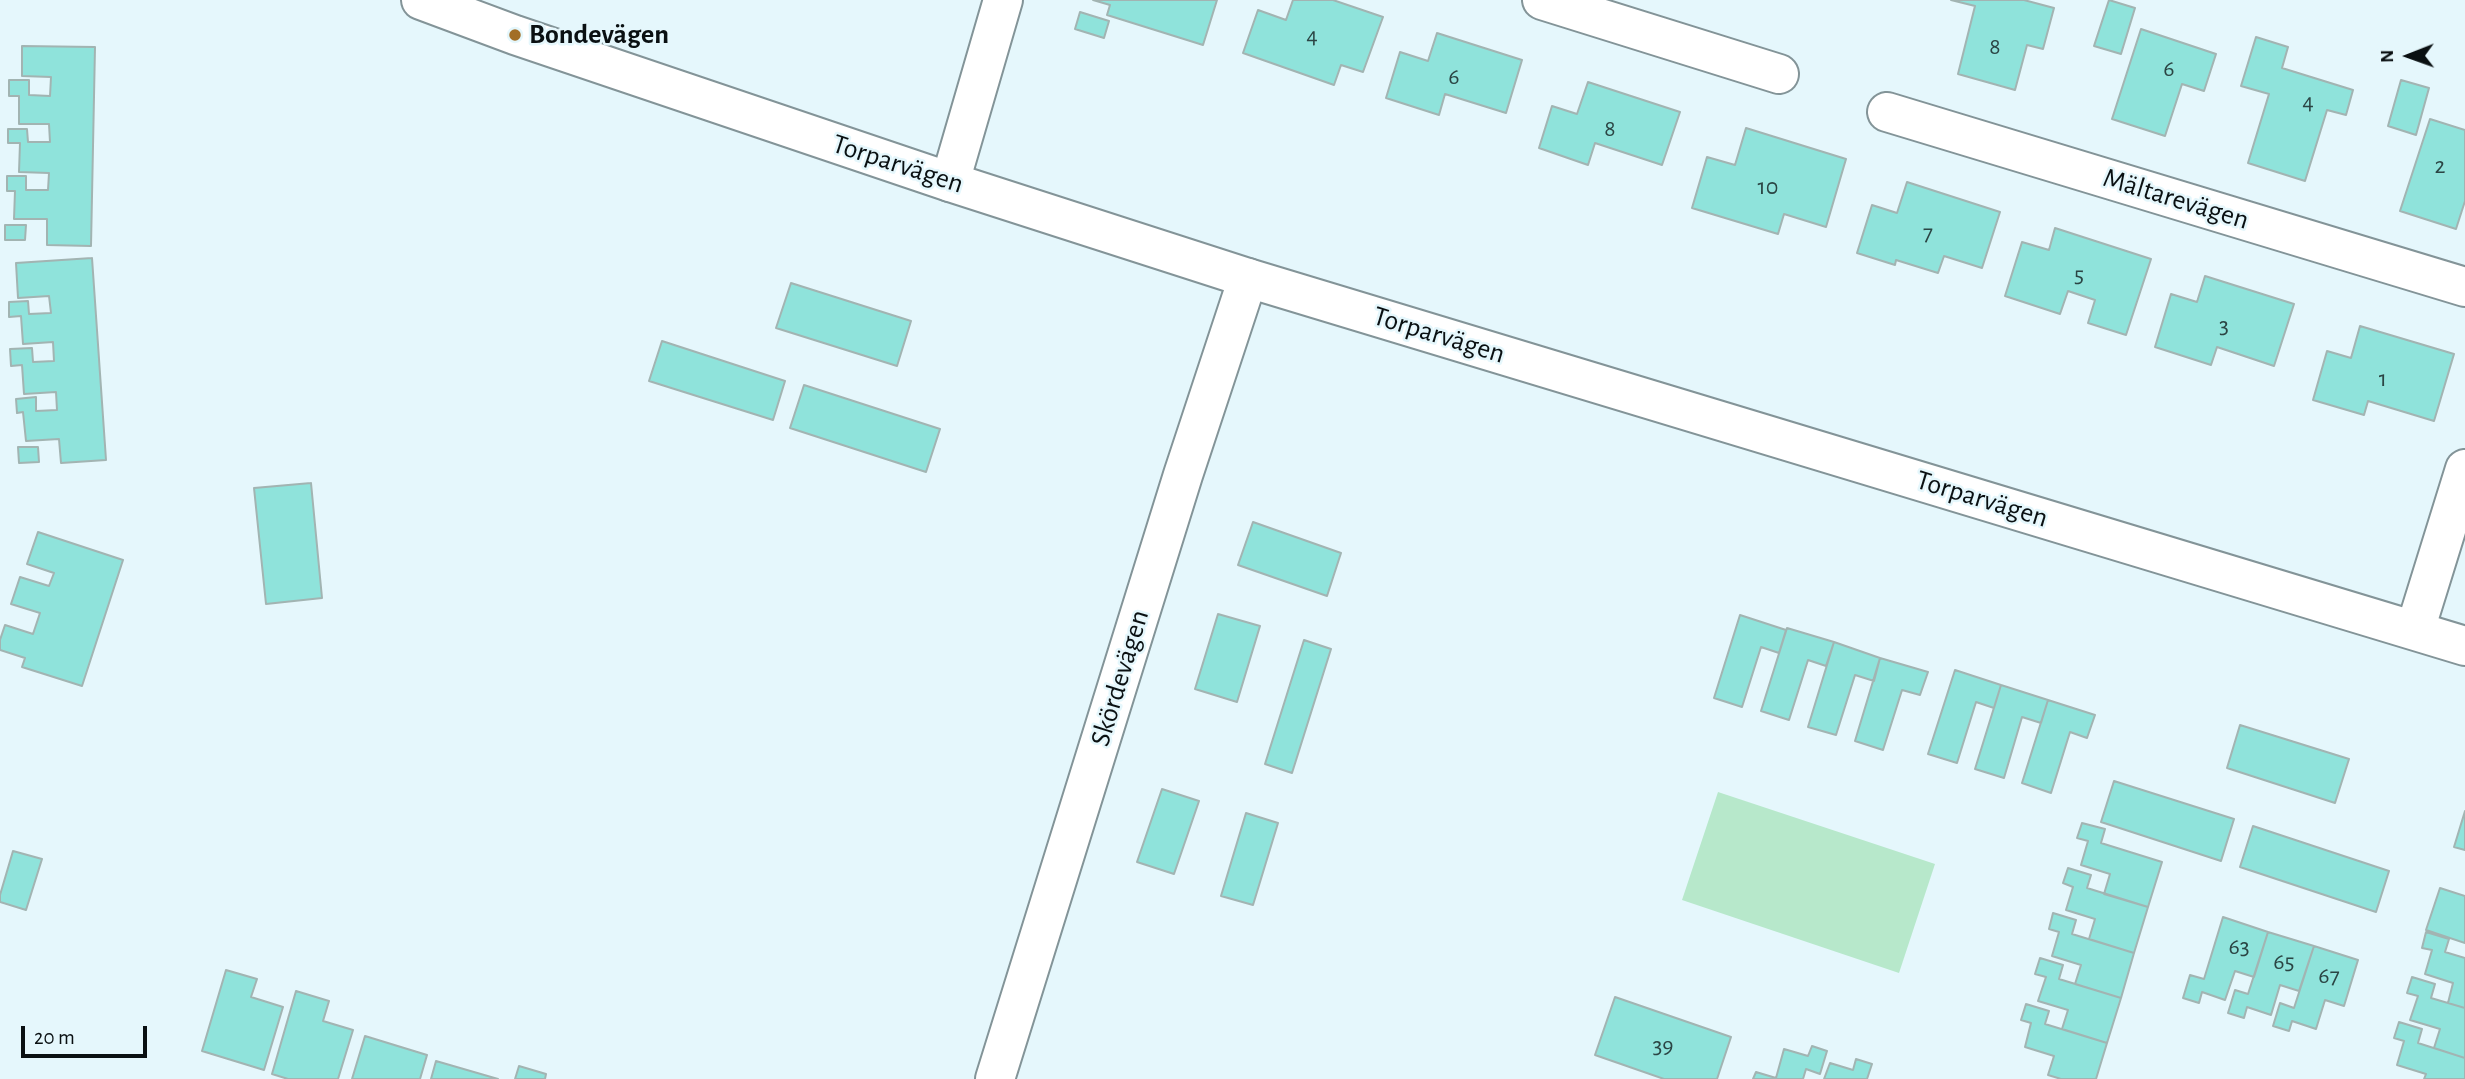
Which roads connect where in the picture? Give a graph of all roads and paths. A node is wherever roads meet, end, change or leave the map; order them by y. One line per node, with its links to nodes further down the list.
1 (421, 0): 6 (street, Torparvägen)
2 (1003, 0): 6 (street)
3 (1542, 0): 4 (street)
4 (1779, 74)
5 (1887, 112): 8 (street, Mältarevägen)
6 (950, 181): 7 (street, Torparvägen)
7 (1248, 278): 10 (street, Torparvägen); 12 (street, Skördevägen)
8 (2465, 287)
9 (2465, 469): 10 (street)
10 (2415, 630): 11 (street, Torparvägen)
11 (2465, 646)
12 (995, 1079)

